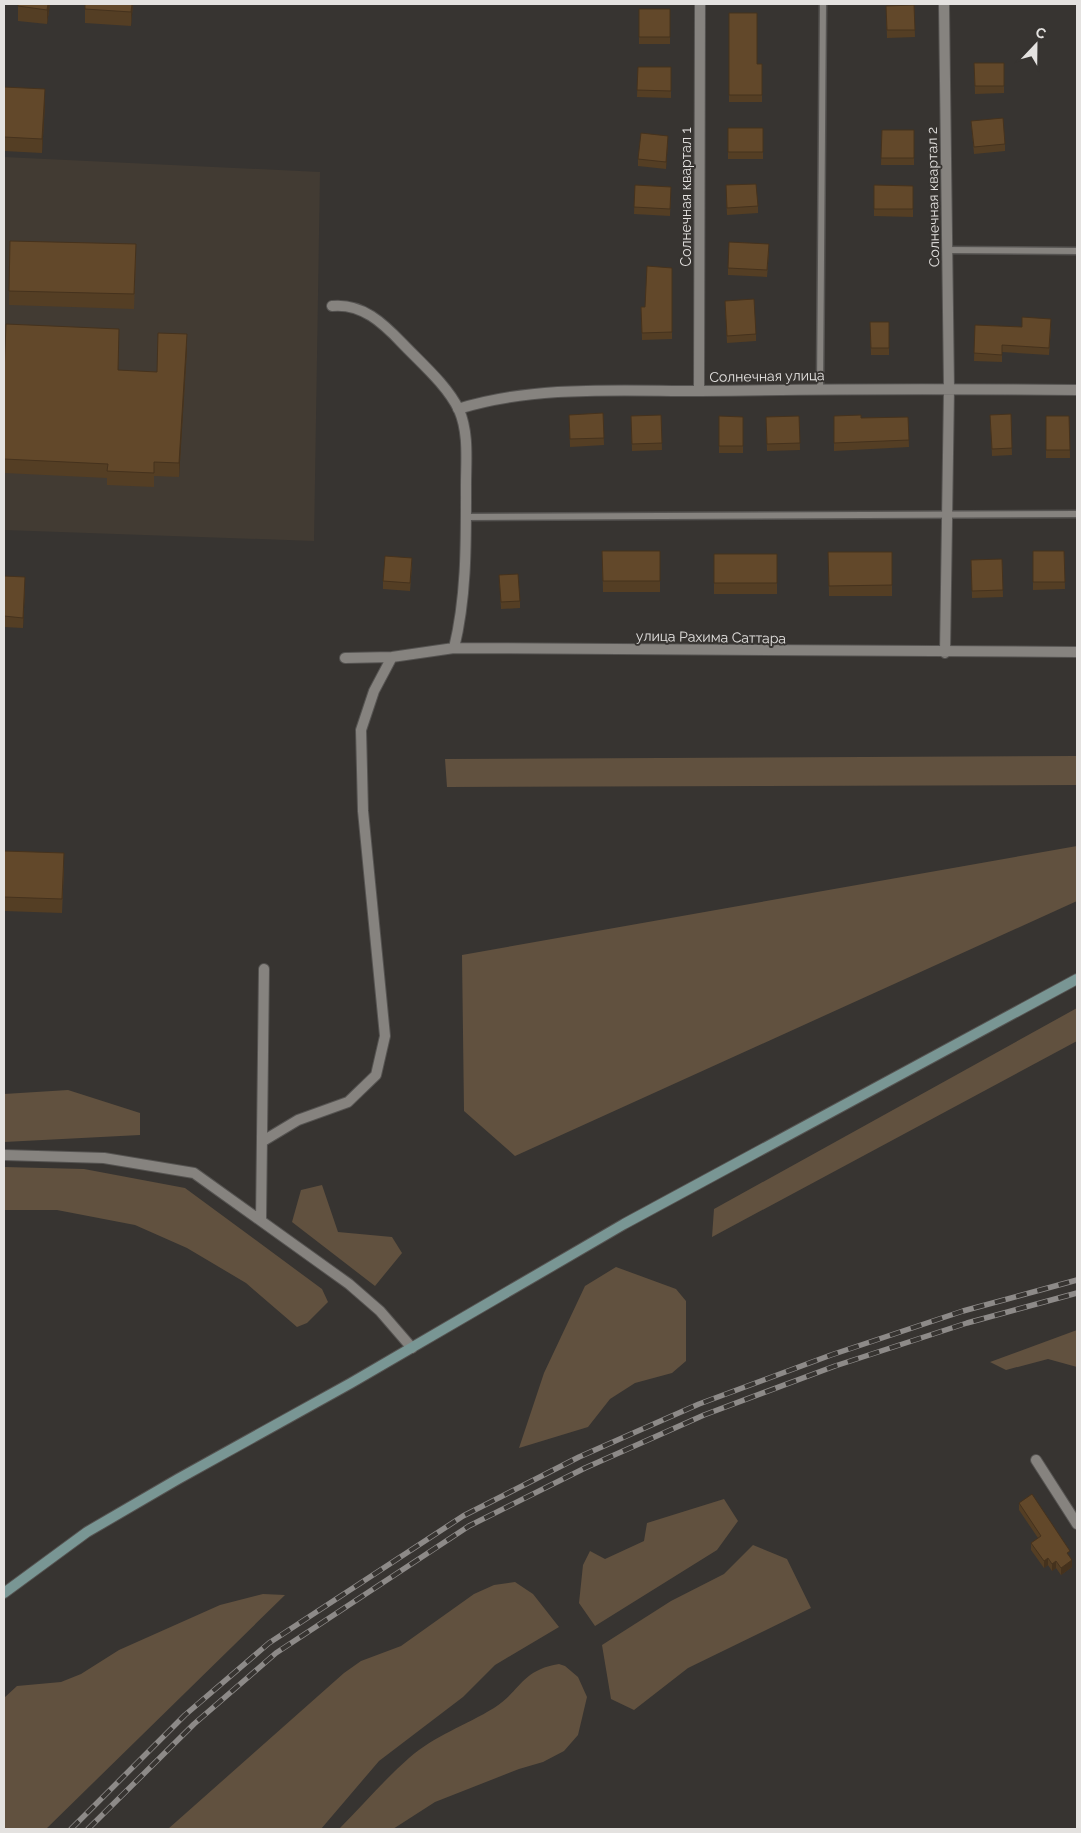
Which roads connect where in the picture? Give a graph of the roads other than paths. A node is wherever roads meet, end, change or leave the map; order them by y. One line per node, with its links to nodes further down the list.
1 (700, 4): 9 (street, Солнечная квартал 1)
2 (824, 4): 7 (lane)
3 (944, 4): 4 (street, Солнечная квартал 2)
4 (947, 250): 5 (lane); 8 (street, Солнечная квартал 2)
5 (1077, 251)
6 (332, 306): 11 (street)
7 (820, 389): 8 (street, Солнечная улица); 9 (street, Солнечная улица)
8 (949, 389): 10 (street, Солнечная улица); 12 (street, Солнечная квартал 2)
9 (699, 390): 11 (street, Солнечная улица)
10 (1077, 390)
11 (458, 409): 14 (street)
12 (947, 513): 13 (lane); 14 (lane); 17 (street, Солнечная квартал 2)
13 (1077, 514)
14 (466, 517): 15 (street)
15 (454, 648): 17 (street, улица Рахима Саттара); 18 (street, улица Рахима Саттара)
16 (1077, 652): 17 (street, улица Рахима Саттара)
17 (945, 653)
18 (392, 657): 19 (street, улица Рахима Саттара); 22 (street)
19 (345, 658)
20 (264, 969): 22 (street)
21 (1077, 979): 25 (main road)
22 (263, 1141): 24 (street)
23 (4, 1155): 24 (street)
24 (261, 1221): 25 (street)
25 (412, 1348): 28 (main road)
26 (1036, 1460): 27 (street)
27 (1077, 1524)
28 (4, 1593)

